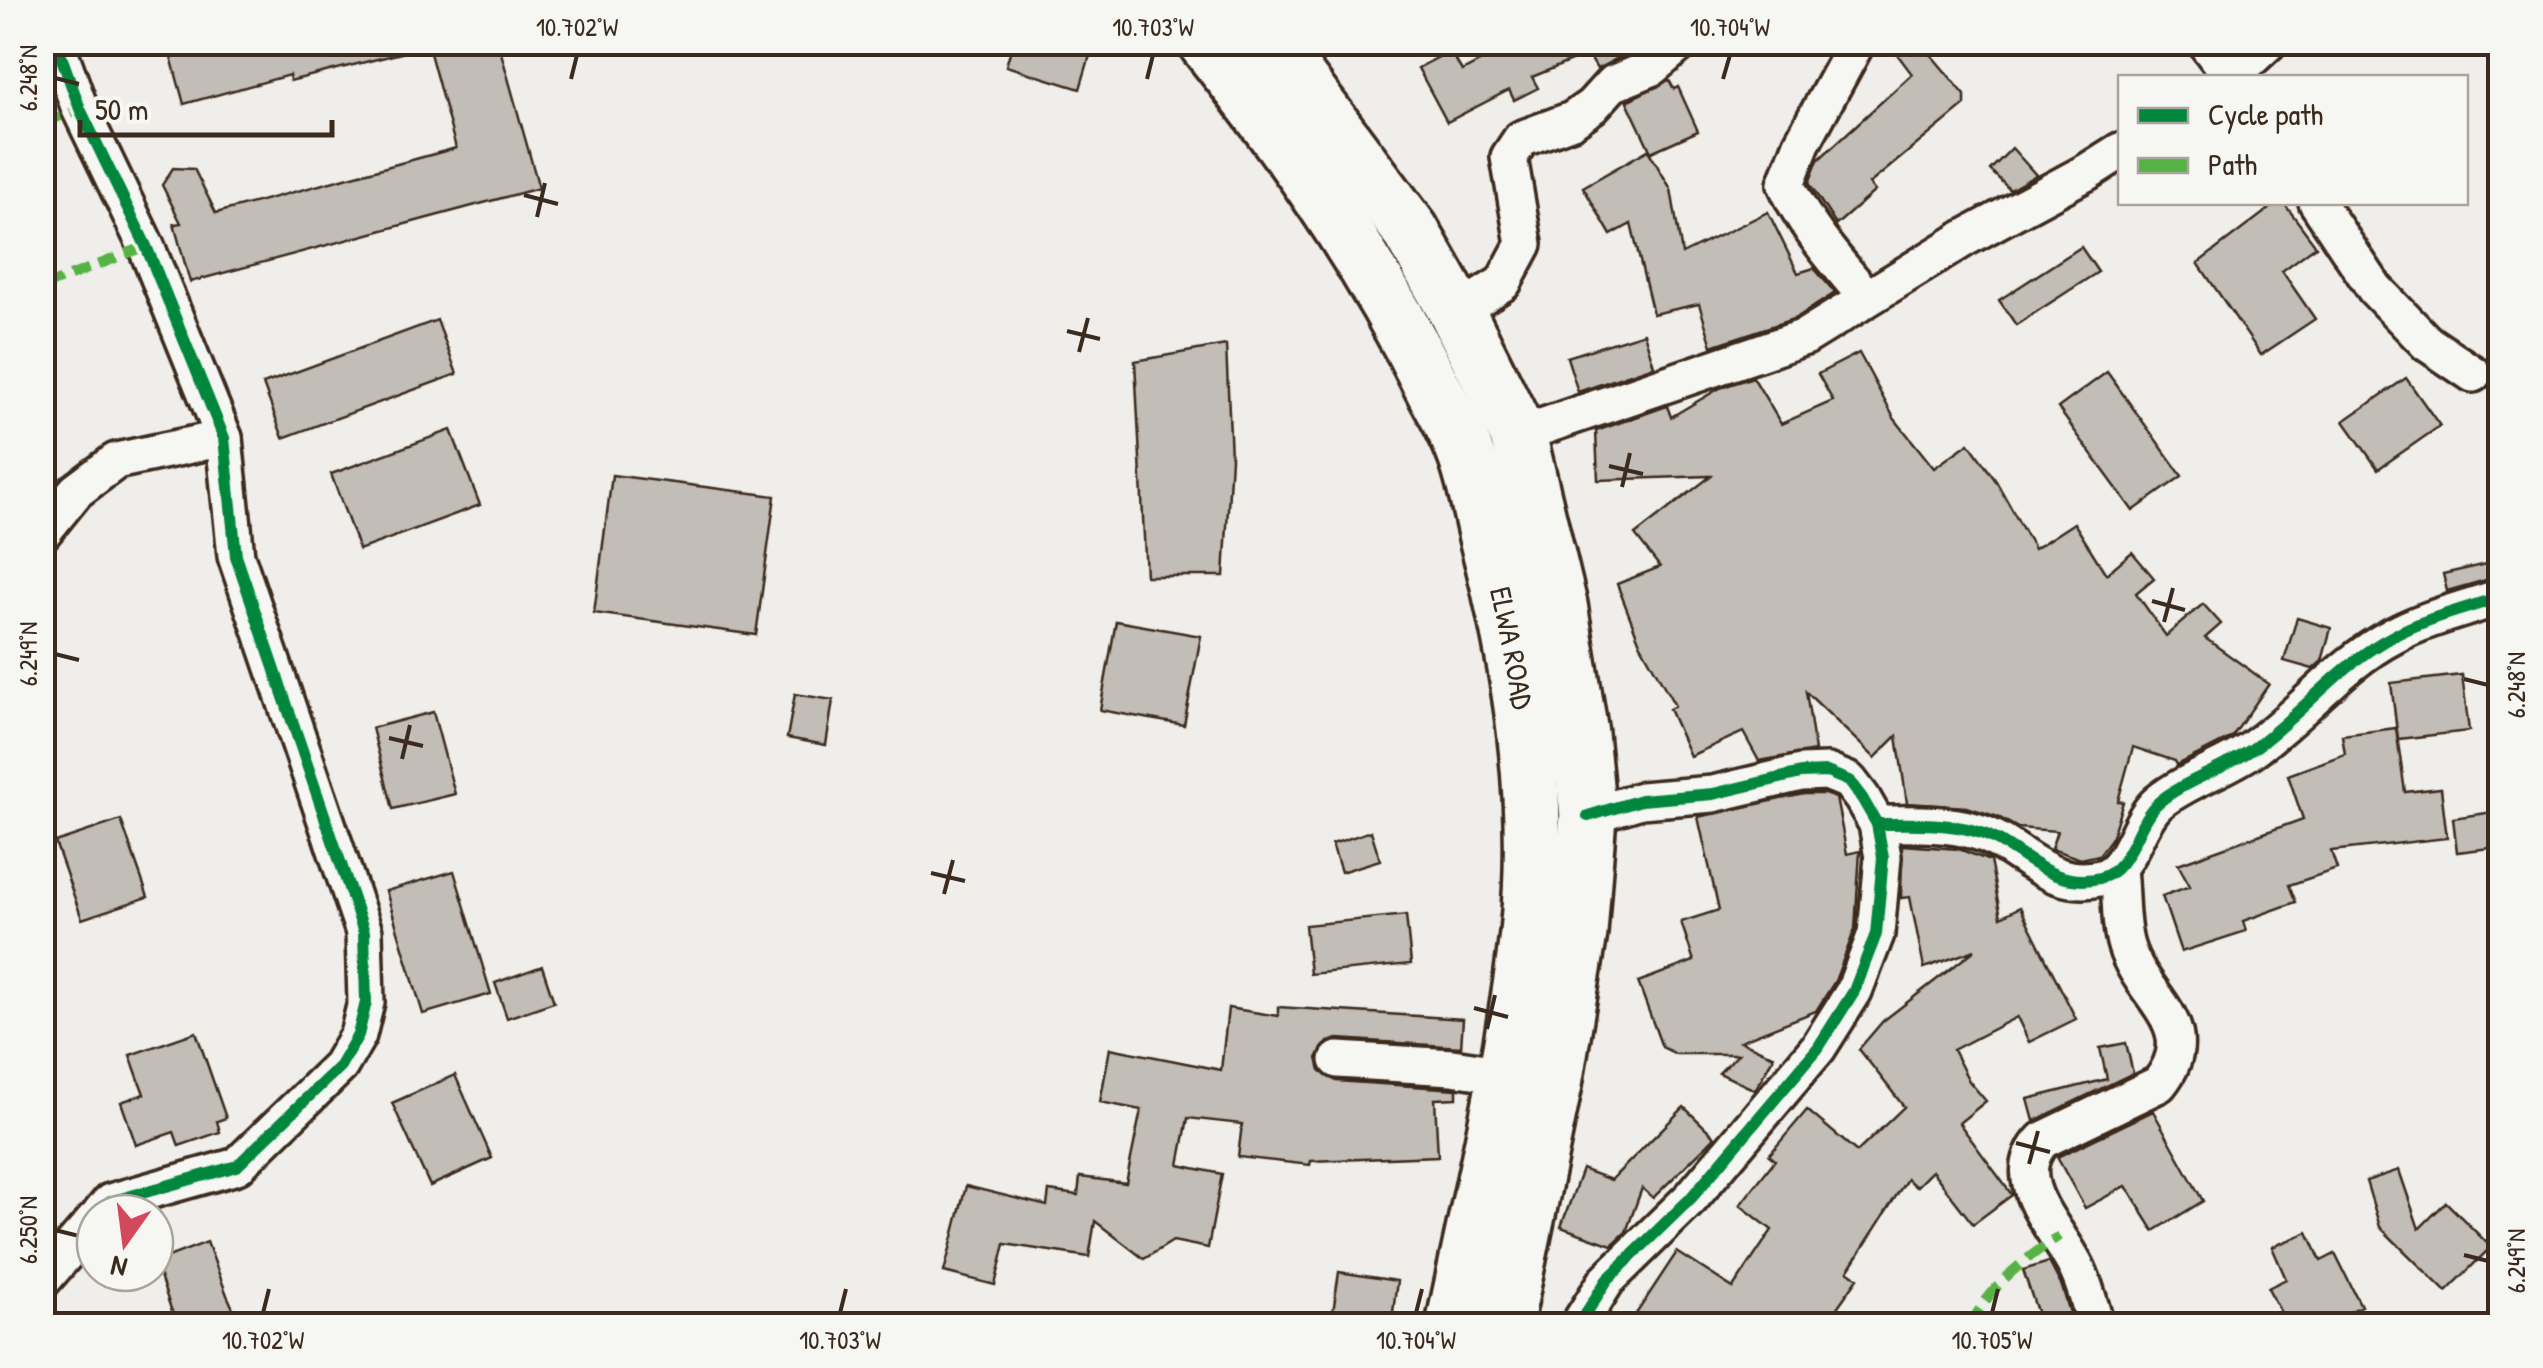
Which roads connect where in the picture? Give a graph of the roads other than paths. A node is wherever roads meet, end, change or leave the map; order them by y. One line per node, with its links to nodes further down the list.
1 (56, 42): 16 (street)
2 (1206, 42): 23 (main road, ELWA ROAD)
3 (1270, 42): 13 (main road, ELWA ROAD)
4 (1682, 42): 13 (street)
5 (1858, 42): 12 (street)
6 (2205, 42): 8 (street)
7 (2269, 42): 9 (street)
8 (2230, 75)
9 (2233, 75)
10 (2118, 152): 12 (street)
11 (2319, 205): 14 (street)
12 (1866, 297): 15 (street)
13 (1457, 312): 15 (main road, ELWA ROAD)
14 (2474, 374)
15 (1518, 435): 19 (main road, ELWA ROAD)
16 (224, 438): 17 (street); 24 (street)
17 (42, 533)
18 (2500, 597): 21 (street)
19 (1588, 816): 20 (street); 28 (main road, ELWA ROAD)
20 (1876, 824): 21 (street); 29 (street)
21 (2118, 868): 30 (street)
22 (1338, 1060): 23 (street)
23 (1506, 1076): 27 (main road, ELWA ROAD)
24 (142, 1193)
25 (75, 1243): 26 (street)
26 (42, 1281)
27 (1454, 1326)
28 (1504, 1326)
29 (1578, 1326)
30 (2096, 1326)

